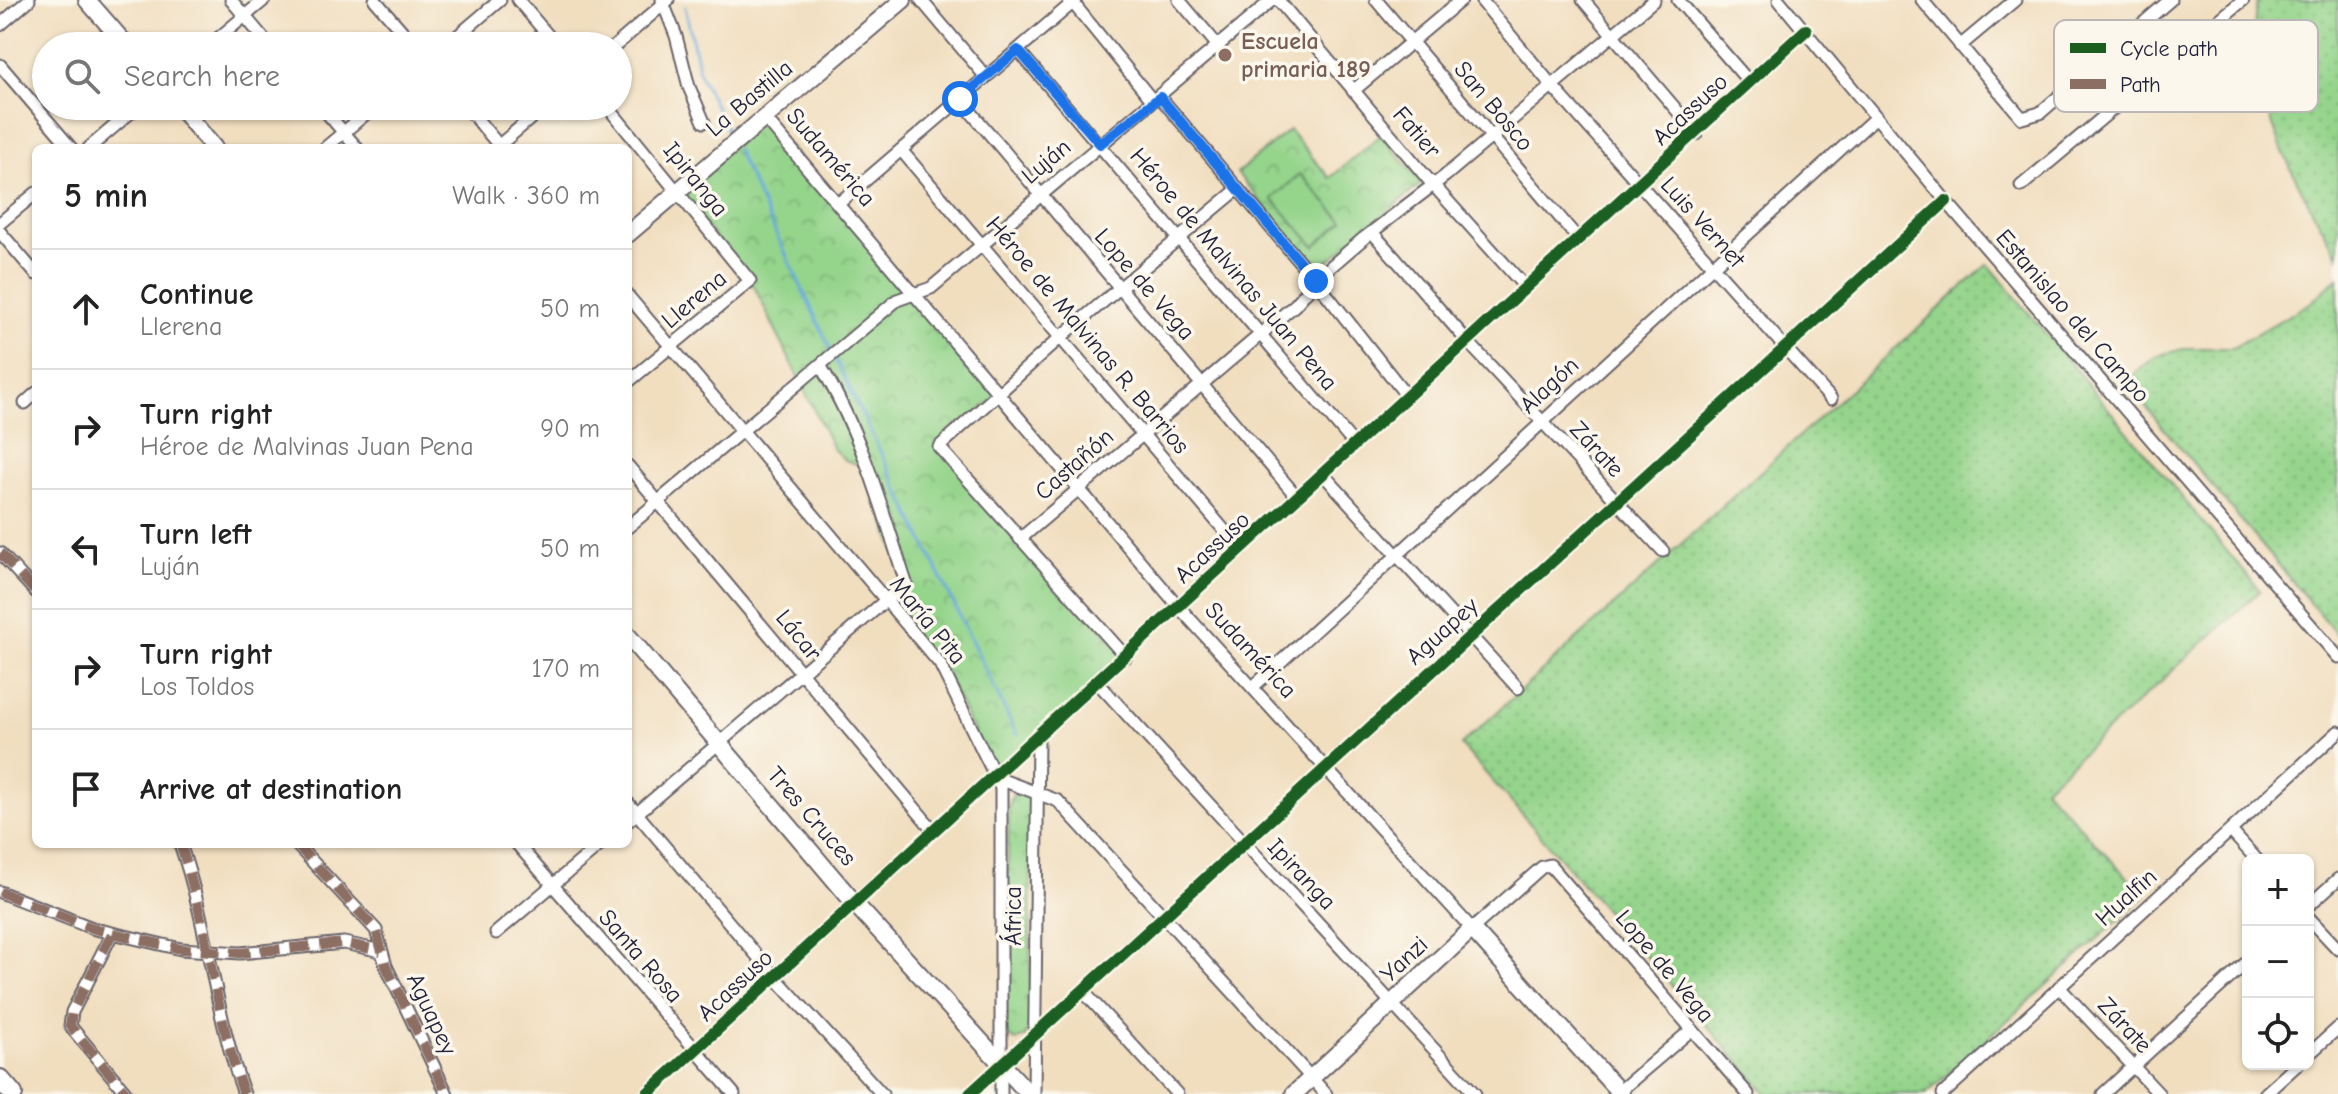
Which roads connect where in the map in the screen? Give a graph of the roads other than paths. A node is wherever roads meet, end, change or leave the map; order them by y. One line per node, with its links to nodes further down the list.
1 (29, 0): 29 (street)
2 (87, 0): 31 (street)
3 (231, 0): 26 (street)
4 (264, 0): 26 (street)
5 (375, 0): 34 (street)
6 (500, 0): 35 (street)
7 (518, 0): 36 (street)
8 (903, 0): 53 (street, La Bastilla)
9 (921, 0): 44 (street)
10 (1179, 0): 41 (street)
11 (1272, 0): 41 (street, Luján)
12 (1278, 0): 47 (street, Fatier)
13 (1376, 0): 39 (street, San Bosco)
14 (1461, 0): 39 (street)
15 (1481, 0): 46 (street, Luis Vernet)
16 (1583, 0): 38 (street)
17 (1654, 0): 38 (street, Castañón)
18 (1678, 0): 45 (street)
19 (1779, 0): 30 (street, Estanislao del Campo)
20 (1922, 0): 40 (street)
21 (2015, 0): 40 (street)
22 (2169, 0): 27 (street)
23 (2243, 0): 28 (street)
24 (665, 1): 37 (street); 63 (street)
25 (1074, 2): 42 (street); 48 (street)
26 (244, 17): 32 (street); 33 (street)
27 (2146, 20)
28 (2219, 20)
29 (0, 25)
30 (1806, 30): 45 (street, Acassuso); 54 (street, Estanislao del Campo)
31 (115, 32)
32 (226, 32)
33 (257, 32)
34 (403, 32)
35 (462, 32)
36 (545, 32)
37 (631, 32)
38 (1613, 34): 46 (street, Castañón); 65 (street)
39 (1412, 42): 47 (street); 66 (street, San Bosco)
40 (1960, 46): 50 (street)
41 (1219, 47): 48 (street, Luján)
42 (1018, 50): 44 (street); 74 (street, Héroe de Malvinas Juan Pena)
43 (0, 65): 51 (street)
44 (986, 77): 49 (street)
45 (1750, 83): 65 (street, Acassuso)
46 (1553, 87): 66 (street, Castañón); 77 (street, Luis Vernet)
47 (1353, 91): 76 (street, Fatier)
48 (1156, 98): 74 (street, Luján); 79 (street)
49 (960, 99): 75 (street); 81 (street, Lope de Vega)
50 (2054, 99)
51 (32, 102)
52 (2109, 112): 78 (street)
53 (764, 117): 80 (street, La Bastilla); 84 (street, Sudamérica)
54 (1876, 117): 83 (street, Estanislao del Campo); 92 (street, Alagón)
55 (47, 120): 67 (street)
56 (122, 120): 68 (street)
57 (191, 120): 69 (street)
58 (333, 120): 64 (street)
59 (359, 120): 64 (street)
60 (477, 120): 72 (street)
61 (529, 120): 73 (street)
62 (619, 120): 80 (street, Ipiranga)
63 (704, 122)
64 (344, 133): 70 (street); 71 (street)
65 (1697, 134): 77 (street, Acassuso)
66 (1491, 138): 76 (street, Castañón); 90 (street, San Bosco)
67 (68, 144)
68 (94, 144)
69 (211, 144)
70 (330, 144)
71 (354, 144)
72 (497, 144)
73 (502, 144)
74 (1100, 144): 81 (street, Luján); 89 (street, Héroe de Malvinas Juan Pena)
75 (901, 150): 84 (street); 91 (street, Héroe de Malvinas R. Barrios)
76 (1434, 183): 88 (street, Castañón); 96 (street, Fatier)
77 (1639, 185): 90 (street, Acassuso); 92 (street, Luis Vernet)
78 (2021, 186)
79 (1238, 189): 89 (street); 95 (street)
80 (678, 191): 86 (street, La Bastilla); 94 (street, Ipiranga)
81 (1040, 195): 91 (street, Luján); 97 (street, Lope de Vega)
82 (32, 196): 85 (street)
83 (1946, 201): 104 (street, Aguapey); 135 (street, Estanislao del Campo)
84 (839, 203): 98 (street, Sudamérica)
85 (0, 223)
86 (632, 231)
87 (0, 232): 93 (street)
88 (1372, 232): 95 (street, Castañón); 102 (street, Zárate)
89 (1179, 239): 97 (street); 100 (street, Héroe de Malvinas Juan Pena)
90 (1579, 240): 96 (street, Acassuso)
91 (982, 245): 98 (street, Luján); 101 (street, Héroe de Malvinas R. Barrios)
92 (1712, 265): 104 (street, Luis Vernet); 113 (street, Alagón)
93 (32, 269)
94 (750, 281): 103 (street, Llerena)
95 (1316, 281): 100 (street, Castañón); 109 (street)
96 (1526, 288): 102 (street, Acassuso)
97 (1120, 289): 101 (street); 107 (street, Lope de Vega)
98 (914, 293): 105 (street, Luján); 108 (street, Sudamérica)
99 (632, 301): 103 (street, María Pita)
100 (1260, 333): 107 (street, Castañón); 116 (street, Héroe de Malvinas Juan Pena)
101 (1061, 337): 108 (street); 115 (street, Héroe de Malvinas R. Barrios)
102 (1468, 342): 109 (street, Acassuso); 113 (street, Zárate)
103 (671, 346): 106 (street, Llerena); 114 (street, María Pita)
104 (1787, 348): 111 (street, Luis Vernet); 122 (street, Aguapey)
105 (823, 362): 114 (street); 130 (street)
106 (632, 379)
107 (1202, 384): 115 (street, Castañón); 120 (street, Lope de Vega)
108 (999, 394): 119 (street, Sudamérica); 124 (street)
109 (1407, 396): 116 (street, Acassuso)
110 (32, 397): 112 (street)
111 (1831, 399)
112 (25, 403)
113 (1542, 422): 122 (street, Zárate); 128 (street, Alagón)
114 (741, 430): 121 (street); 130 (street, María Pita)
115 (1143, 434): 119 (street, Castañón); 125 (street, Héroe de Malvinas R. Barrios)
116 (1354, 444): 118 (street, Acassuso)
117 (632, 471): 121 (street, Lácar)
118 (1322, 473): 120 (street, Acassuso); 128 (street)
119 (1080, 490): 124 (street, Castañón); 131 (street, Sudamérica)
120 (1297, 497): 125 (street, Acassuso)
121 (658, 502): 123 (street); 136 (street, Lácar)
122 (1617, 503): 126 (street, Zárate); 132 (street, Aguapey)
123 (632, 524)
124 (1020, 539): 134 (street)
125 (1241, 550): 131 (street, Acassuso)
126 (1663, 551)
127 (0, 553): 129 (street)
128 (1396, 556): 132 (street); 138 (street, Alagón)
129 (32, 588)
130 (884, 601): 136 (street); 144 (street, María Pita)
131 (1179, 607): 134 (street, Acassuso); 138 (street, Sudamérica)
132 (1471, 635): 139 (street); 143 (street, Aguapey)
133 (632, 641): 142 (street, Tres Cruces)
134 (1126, 657): 137 (street, Acassuso)
135 (2338, 657)
136 (802, 672): 142 (street); 147 (street, Lácar)
137 (1098, 683): 141 (street, Acassuso); 149 (street, Ipiranga)
138 (1253, 687): 143 (street, Sudamérica)
139 (1518, 688)
140 (2338, 732): 148 (street, Hualfin)
141 (1038, 738): 144 (street, Acassuso); 145 (street, África)
142 (717, 744): 146 (street); 160 (street, Tres Cruces)
143 (1326, 768): 149 (street, Aguapey); 163 (street, Sudamérica)
144 (994, 777): 145 (street); 147 (street, Acassuso); 179 (street, África)
145 (1036, 791): 161 (street); 176 (street, África)
146 (632, 817): 170 (street)
147 (934, 831): 160 (street, Acassuso)
148 (2231, 831): 154 (street); 171 (street, Hualfin)
149 (1243, 844): 161 (street, Aguapey); 173 (street, Ipiranga)
150 (181, 848): 168 (street)
151 (300, 848): 167 (street, Aguapey)
152 (520, 848): 157 (street, Santa Rosa)
153 (596, 848): 157 (street)
154 (2252, 854)
155 (1550, 865): 163 (street, Yanzi); 175 (street, Lope de Vega)
156 (2338, 879): 159 (street)
157 (553, 886): 164 (street); 178 (street, Santa Rosa)
158 (0, 892): 165 (street)
159 (2314, 901)
160 (856, 905): 170 (street, Acassuso); 179 (street, Tres Cruces)
161 (1164, 917): 172 (street, Aguapey); 182 (street)
162 (2314, 923): 166 (street)
163 (1472, 929): 173 (street, Yanzi); 184 (street, Sudamérica)
164 (496, 933)
165 (112, 934): 168 (street); 186 (street)
166 (2338, 949)
167 (381, 951): 168 (street); 188 (street, Aguapey)
168 (209, 952): 187 (street)
169 (2242, 967): 180 (street)
170 (775, 977): 178 (street, Acassuso); 191 (street)
171 (2059, 987): 180 (street, Zárate); 200 (street, Hualfin)
172 (1083, 991): 176 (street, Aguapey); 195 (street)
173 (1392, 1003): 182 (street, Yanzi); 198 (street, Ipiranga)
174 (2338, 1028): 177 (street)
175 (1690, 1031): 184 (street); 199 (street, Lope de Vega)
176 (1035, 1033): 179 (street, Aguapey); 194 (street, África)
177 (2314, 1050)
178 (695, 1052): 189 (street, Acassuso); 190 (street, Santa Rosa)
179 (1001, 1064): 192 (street, Aguapey); 193 (street, África); 194 (street, Tres Cruces)
180 (2134, 1066): 201 (street); 202 (street, Zárate)
181 (2291, 1070): 203 (street)
182 (1312, 1078): 196 (street, Yanzi); 197 (street)
183 (0, 1079): 185 (main road)
184 (1618, 1093)
185 (13, 1094)
186 (127, 1094)
187 (244, 1094)
188 (447, 1094)
189 (647, 1094)
190 (734, 1094)
191 (882, 1094)
192 (970, 1094)
193 (1001, 1094)
194 (1032, 1094)
195 (1177, 1094)
196 (1294, 1094)
197 (1326, 1094)
198 (1475, 1094)
199 (1748, 1094)
200 (1943, 1094)
201 (2103, 1094)
202 (2159, 1094)
203 (2265, 1094)

